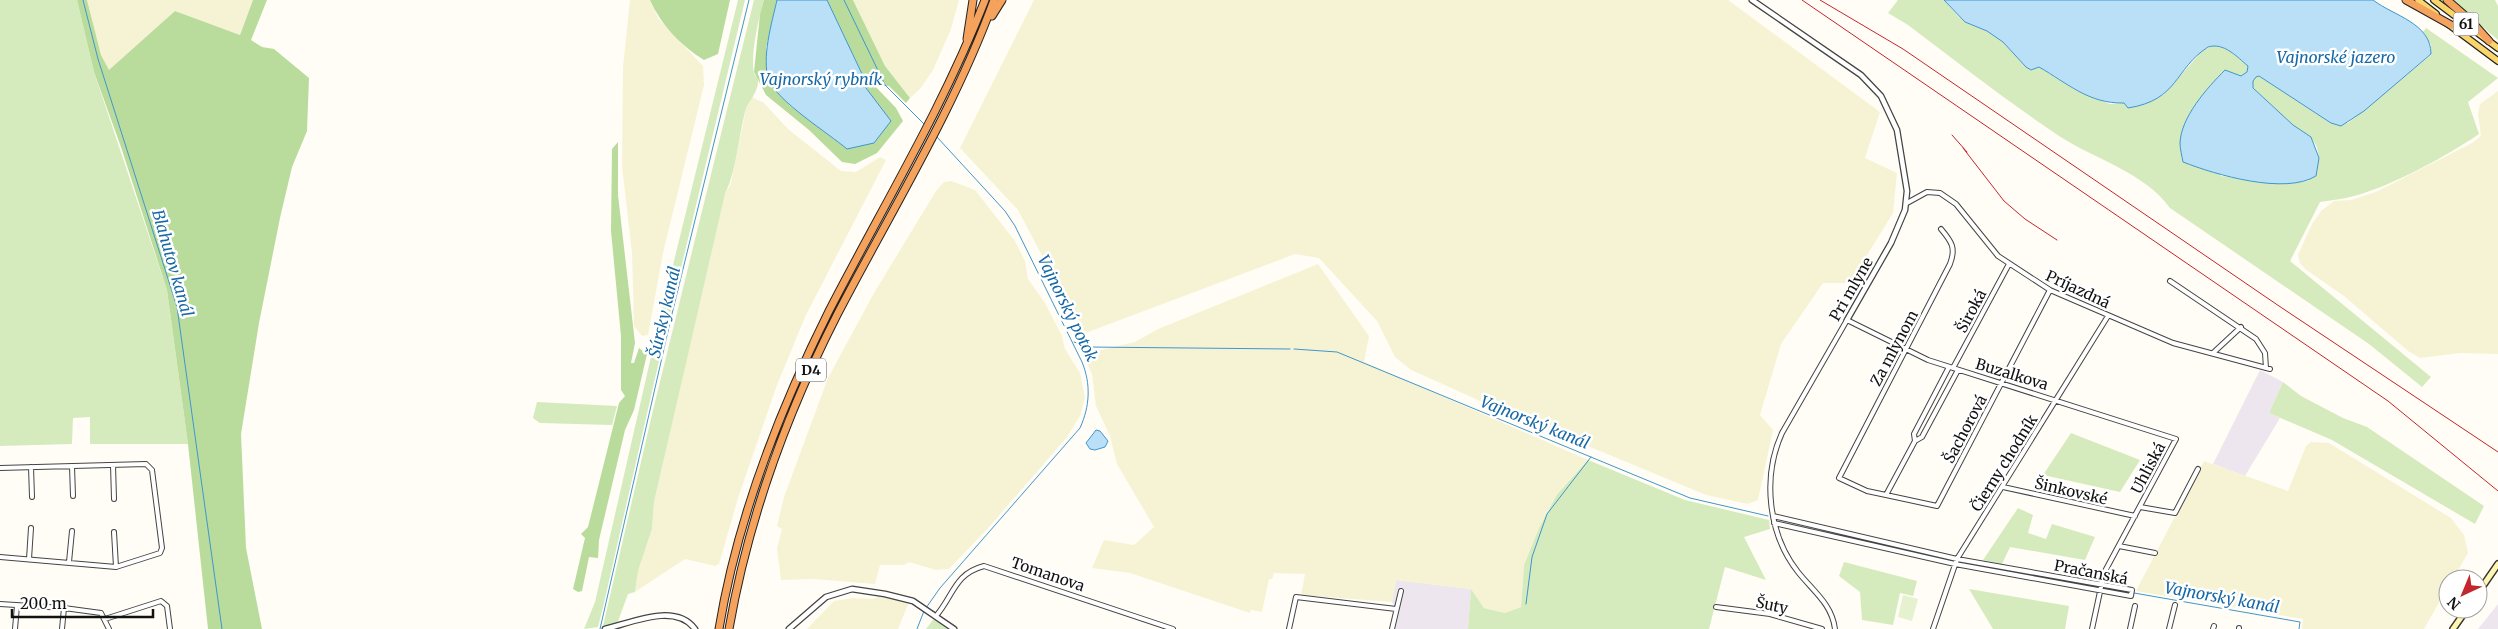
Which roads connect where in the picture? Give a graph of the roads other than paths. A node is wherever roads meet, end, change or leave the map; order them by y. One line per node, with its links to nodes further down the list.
1 (973, 0): 13 (highway)
2 (986, 0): 13 (highway, D4)
3 (994, 0): 11 (highway, D4)
4 (1002, 0): 11 (highway)
5 (1752, 0): 16 (street, Pri mlyne)
6 (2406, 0): 10 (highway)
7 (2418, 0): 10 (main road, 61)
8 (2434, 0): 12 (main road, 61)
9 (2447, 0): 12 (highway)
10 (2451, 25): 15 (main road, 61)
11 (982, 31): 77 (highway, D4)
12 (2489, 41): 14 (main road, 61)
13 (966, 44): 76 (highway, D4)
14 (2498, 48)
15 (2498, 61)
16 (1907, 204): 18 (street, Príjazdná); 22 (street, Pri mlyne)
17 (1941, 229): 24 (street, Za mlynom)
18 (2009, 264): 20 (street, Príjazdná); 26 (street, Široká)
19 (2170, 281): 23 (street)
20 (2050, 290): 21 (street, Príjazdná); 27 (street, Šachorová)
21 (2108, 316): 25 (street, Príjazdná); 28 (street, Čierny chodník)
22 (1846, 320): 24 (street, Buzalkova); 42 (street, Pri mlyne)
23 (2241, 327): 25 (street); 25 (street, Príjazdná)
24 (1906, 350): 26 (street, Buzalkova); 37 (street, Za mlynom)
25 (2213, 352)
26 (1953, 368): 27 (street, Buzalkova); 30 (street, Široká); 30 (street, Široká)
27 (2002, 383): 28 (street, Buzalkova); 37 (street, Šachorová)
28 (2056, 399): 29 (street, Buzalkova); 36 (street, Čierny chodník)
29 (2176, 439): 41 (street, Uhliská)
30 (1915, 440): 37 (street, Široká)
31 (113, 465): 32 (street); 40 (street); 56 (street)
32 (72, 466): 33 (street); 38 (street)
33 (31, 467): 34 (street); 39 (street)
34 (0, 468)
35 (2198, 469): 41 (street, Uhliská)
36 (2003, 487): 43 (street, Šinkovské); 52 (street, Čierny chodník)
37 (1886, 495)
38 (73, 496)
39 (32, 497)
40 (114, 499)
41 (2140, 506): 43 (street, Uhliská)
42 (1773, 516): 44 (street, Pri mlyne); 52 (street, Pračanská)
43 (2135, 516): 48 (street, Uhliská)
44 (1774, 523): 54 (street, Pračanská); 84 (street, Pri mlyne)
45 (31, 528): 51 (street)
46 (72, 531): 53 (street)
47 (114, 532): 56 (street)
48 (2119, 546): 49 (street); 58 (street, Uhliská)
49 (2155, 553)
50 (0, 557): 51 (street)
51 (29, 559): 53 (street)
52 (1957, 559): 54 (street, Čierny chodník); 58 (street, Pračanská)
53 (69, 562): 56 (street)
54 (1955, 564): 60 (street, Pračanská); 85 (street, Čierny chodník)
55 (2498, 564): 57 (main road)
56 (116, 567)
57 (2488, 578)
58 (2100, 585): 60 (street, Uhliská); 60 (street, Pračanská)
59 (1402, 591): 67 (street)
60 (2098, 591): 86 (street, Uhliská)
61 (0, 604): 63 (street)
62 (2175, 604): 88 (street)
63 (17, 606): 66 (street); 70 (street)
64 (2134, 606): 87 (street)
65 (1716, 607): 83 (street, Šuty)
66 (64, 608): 69 (street); 71 (street)
67 (1396, 608): 81 (street); 82 (street)
68 (936, 616): 78 (street); 79 (street); 80 (street, Tomanova)
69 (105, 619): 72 (street); 73 (street)
70 (15, 629)
71 (62, 629)
72 (109, 629)
73 (170, 629)
74 (605, 629): 75 (street)
75 (694, 629)
76 (719, 629)
77 (728, 629)
78 (789, 629)
79 (954, 629)
80 (1174, 629)
81 (1289, 629)
82 (1392, 629)
83 (1822, 629)
84 (1835, 629)
85 (1933, 629)
86 (2092, 629)
87 (2130, 629)
88 (2168, 629)

